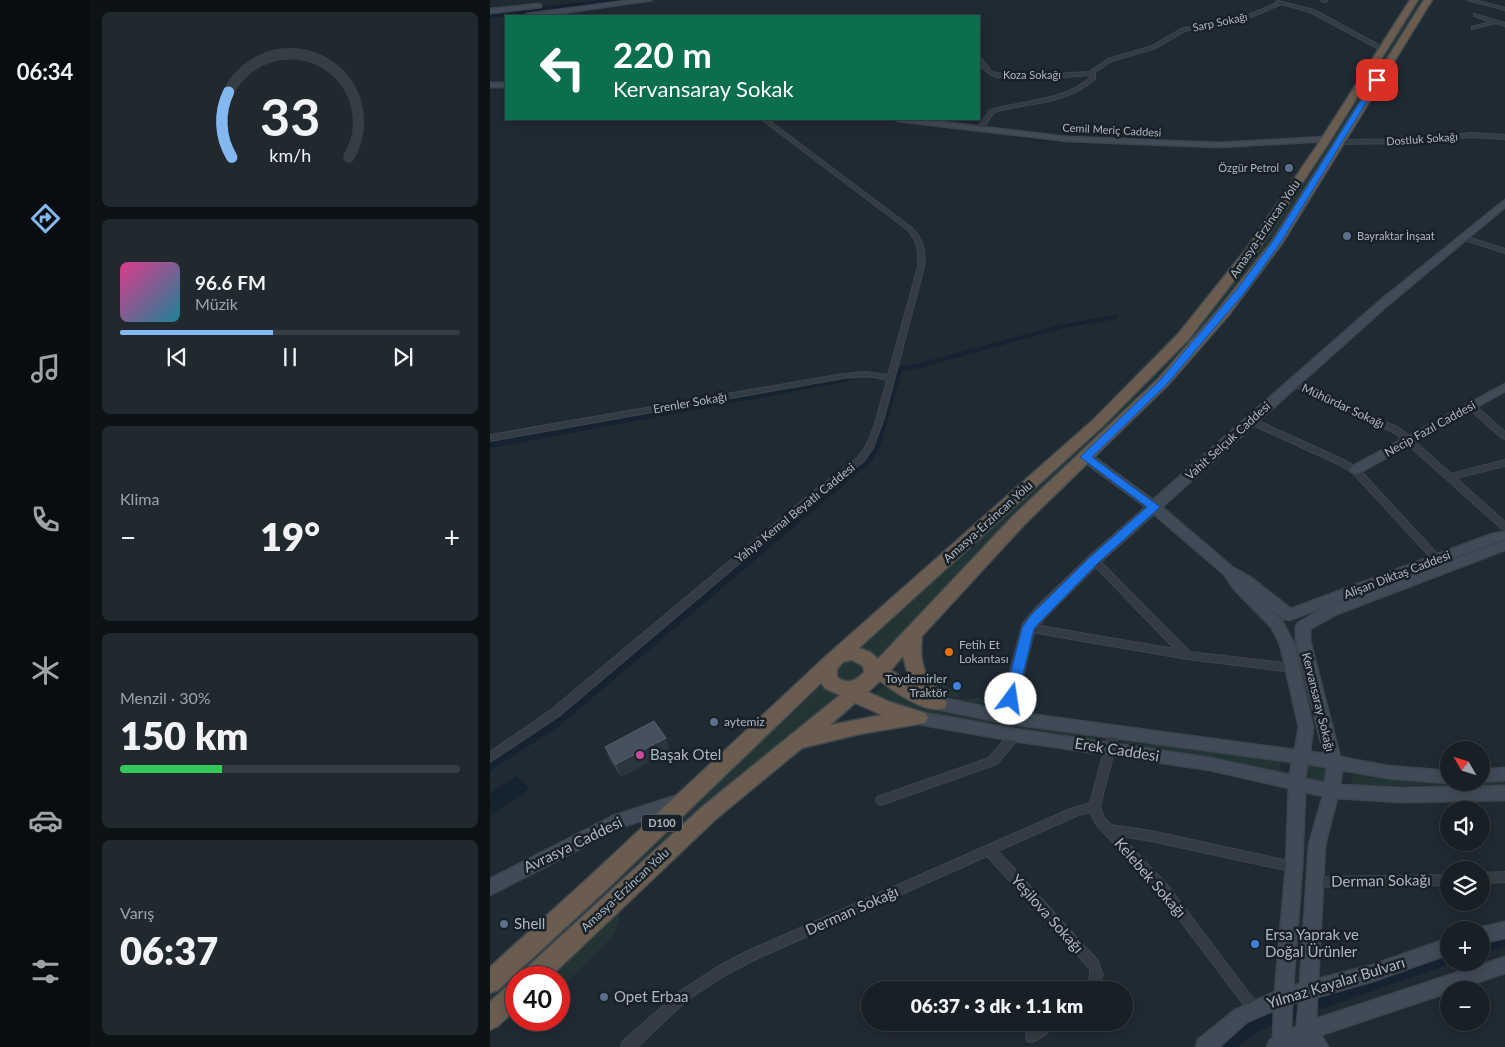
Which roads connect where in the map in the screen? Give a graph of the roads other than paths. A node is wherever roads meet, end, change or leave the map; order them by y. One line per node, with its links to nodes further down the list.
1 (649, 0): 10 (street)
2 (1414, 0): 15 (highway, Amasya-Erzincan Yolu / D100)
3 (1428, 0): 24 (highway, Amasya-Erzincan Yolu / D100)
4 (1469, 0): 6 (street)
5 (1278, 2): 15 (street); 17 (street, Sarp Sokağı)
6 (1490, 2): 8 (street)
7 (567, 3): 9 (street)
8 (1505, 8)
9 (490, 11)
10 (535, 15)
11 (1476, 16): 12 (street)
12 (1496, 22): 13 (street); 14 (street)
13 (1505, 25)
14 (1474, 28)
15 (1383, 50): 24 (highway, Amasya-Erzincan Yolu / D100)
16 (980, 60): 17 (street, Koza Sokağı)
17 (1092, 73): 22 (street, Sarp Sokağı)
18 (490, 85): 19 (street)
19 (505, 85)
20 (765, 120): 28 (street, Yahya Kemal Beyatlı Caddesi)
21 (907, 120): 22 (street, Cemil Meriç Caddesi)
22 (981, 128): 24 (street, Cemil Meriç Caddesi)
23 (1505, 137): 24 (street, Dostluk Sokağı)
24 (1332, 141): 36 (highway, Amasya-Erzincan Yolu / D100); 53 (highway, Amasya-Erzincan Yolu / D100)
25 (1505, 203): 26 (street, Vahit Selçuk Caddesi)
26 (1464, 238): 27 (street); 29 (street, Vahit Selçuk Caddesi)
27 (1505, 251)
28 (891, 379): 34 (street, Erenler Sokağı); 63 (street, Yahya Kemal Beyatlı Caddesi)
29 (1294, 383): 32 (street, Vahit Selçuk Caddesi); 35 (street, Mühürdar Sokağı)
30 (1505, 386): 31 (street, Necip Fazıl Caddesi)
31 (1471, 406): 33 (street); 35 (street, Necip Fazıl Caddesi)
32 (1251, 421): 38 (street); 40 (street, Vahit Selçuk Caddesi)
33 (1505, 436)
34 (490, 438)
35 (1410, 440): 38 (street, Necip Fazıl Caddesi); 39 (street, Mühürdar Sokağı)
36 (1086, 457): 40 (street); 51 (highway, Amasya-Erzincan Yolu / D100)
37 (1505, 463): 39 (street)
38 (1355, 470): 44 (street)
39 (1451, 478): 41 (street, Mühürdar Sokağı)
40 (1154, 507): 45 (street, Vahit Selçuk Caddesi); 46 (street)
41 (1505, 527)
42 (1505, 536): 44 (street, Alişan Diktaş Caddesi)
43 (1505, 545): 49 (street, Alişan Diktaş Caddesi)
44 (1437, 559): 47 (street, Alişan Diktaş Caddesi)
45 (1094, 560): 50 (street, Vahit Selçuk Caddesi); 52 (street)
46 (1227, 570): 47 (street); 48 (street, Kervansaray Sokağı)
47 (1289, 615): 48 (street); 49 (street)
48 (1277, 626): 49 (street); 54 (street, Kervansaray Sokağı)
49 (1303, 627): 68 (street, Kervansaray Sokağı)
50 (1028, 628): 52 (street); 57 (street, Vahit Selçuk Caddesi)
51 (913, 634): 55 (highway, Amasya-Erzincan Yolu / D100); 56 (highway)
52 (1187, 655): 54 (street)
53 (832, 661): 55 (highway); 55 (highway, D100); 70 (highway, Amasya-Erzincan Yolu / D100)
54 (1293, 668): 65 (street, Kervansaray Sokağı)
55 (862, 681): 56 (highway); 58 (highway); 61 (highway, Amasya-Erzincan Yolu / D100)
56 (938, 703): 57 (street, Erek Caddesi)
57 (1006, 716): 59 (street, Erek Caddesi)
58 (918, 718): 60 (street, Erek Caddesi); 61 (highway)
59 (1114, 733): 62 (street); 65 (street, Erek Caddesi)
60 (1015, 735): 62 (street, Erek Caddesi); 71 (street)
61 (792, 744): 85 (highway, Amasya-Erzincan Yolu / D100)
62 (1110, 748): 65 (street, Erek Caddesi); 72 (street)
63 (490, 758)
64 (1505, 774): 66 (street)
65 (1302, 775): 68 (street, Erek Caddesi); 68 (street); 75 (street, Kervansaray Sokağı)
66 (1490, 775)
67 (1440, 776): 68 (street, Erek Caddesi)
68 (1333, 777): 69 (street, Erek Caddesi); 79 (street)
69 (1505, 793)
70 (687, 799): 80 (street, Avrasya Caddesi); 87 (highway, Amasya-Erzincan Yolu / D100)
71 (881, 800)
72 (1096, 806): 73 (street, Kelebek Sokağı); 74 (street, Derman Sokağı)
73 (1107, 829): 75 (street); 91 (street, Kelebek Sokağı)
74 (990, 851): 86 (street, Yeşilova Sokağı); 97 (street, Derman Sokağı)
75 (1294, 867): 89 (street, Kervansaray Sokağı)
76 (1505, 877): 77 (street)
77 (1490, 878)
78 (1440, 880): 79 (street, Derman Sokağı)
79 (1314, 882): 88 (street)
80 (490, 887)
81 (1505, 930): 82 (street)
82 (1490, 932)
83 (1440, 949): 88 (street, Yılmaz Kayalar Bulvarı)
84 (1505, 965): 95 (street)
85 (545, 966)
86 (1095, 981)
87 (490, 982)
88 (1308, 991): 89 (street, Yılmaz Kayalar Bulvarı); 95 (street)
89 (1284, 997): 91 (street, Yılmaz Kayalar Bulvarı); 96 (street, Kervansaray Sokağı)
90 (505, 1004): 92 (highway)
91 (1254, 1009): 98 (street, Yılmaz Kayalar Bulvarı)
92 (490, 1018)
93 (1038, 1031): 94 (street)
94 (1032, 1036)
95 (1306, 1039): 96 (street); 99 (street)
96 (1279, 1046)
97 (628, 1047)
98 (1205, 1047)
99 (1319, 1047)

